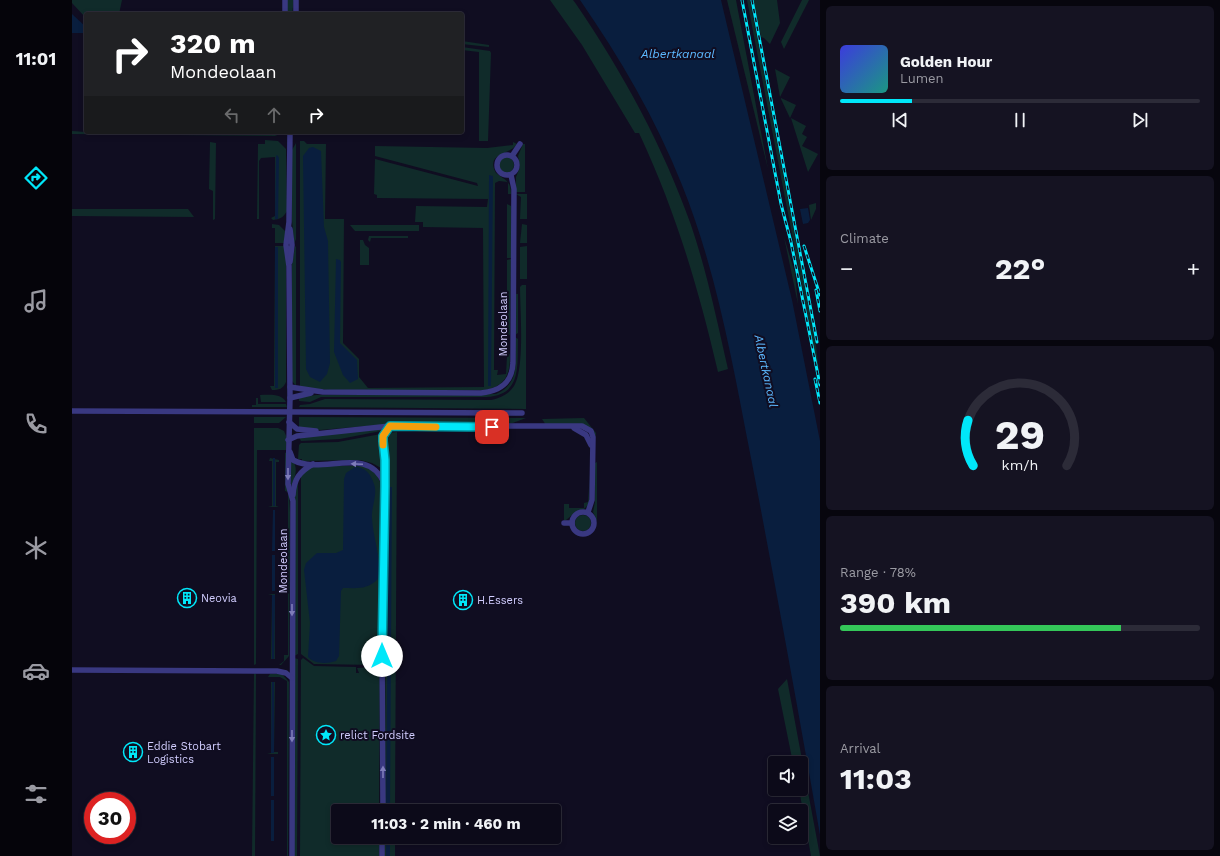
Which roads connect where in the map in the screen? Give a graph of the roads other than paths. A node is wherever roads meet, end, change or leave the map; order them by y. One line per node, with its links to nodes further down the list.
1 (285, 0): 3 (street)
2 (296, 0): 4 (street)
3 (285, 12)
4 (296, 12)
5 (290, 134): 9 (street, Mondeolaan)
6 (520, 144): 7 (street)
7 (512, 156): 8 (street); 8 (street)
8 (511, 175): 10 (street, Mondeolaan)
9 (290, 387): 10 (street); 11 (street, Mondeolaan)
10 (323, 392): 11 (street)
11 (290, 398): 13 (street, Mondeolaan)
12 (72, 411): 13 (street)
13 (290, 412): 14 (street); 15 (street, Mondeolaan)
14 (522, 413)
15 (289, 422): 17 (street); 18 (street, Mondeolaan)
16 (390, 426): 17 (street); 20 (street); 22 (street)
17 (328, 432): 18 (street)
18 (288, 443): 19 (street); 21 (street, Mondeolaan, one-way to 21)
19 (313, 464): 20 (street, one-way to 19); 21 (street)
20 (385, 486): 29 (street, one-way to 20)
21 (293, 501): 25 (street, Mondeolaan, one-way to 25)
22 (588, 512): 24 (street); 24 (street)
23 (564, 523): 24 (street)
24 (572, 523)
25 (292, 659): 27 (street); 28 (street, Mondeolaan)
26 (72, 670): 27 (street)
27 (277, 671): 28 (street)
28 (292, 678): 31 (street, Mondeolaan, one-way to 31)
29 (383, 804)
30 (382, 844): 32 (street)
31 (292, 856)
32 (382, 856)

